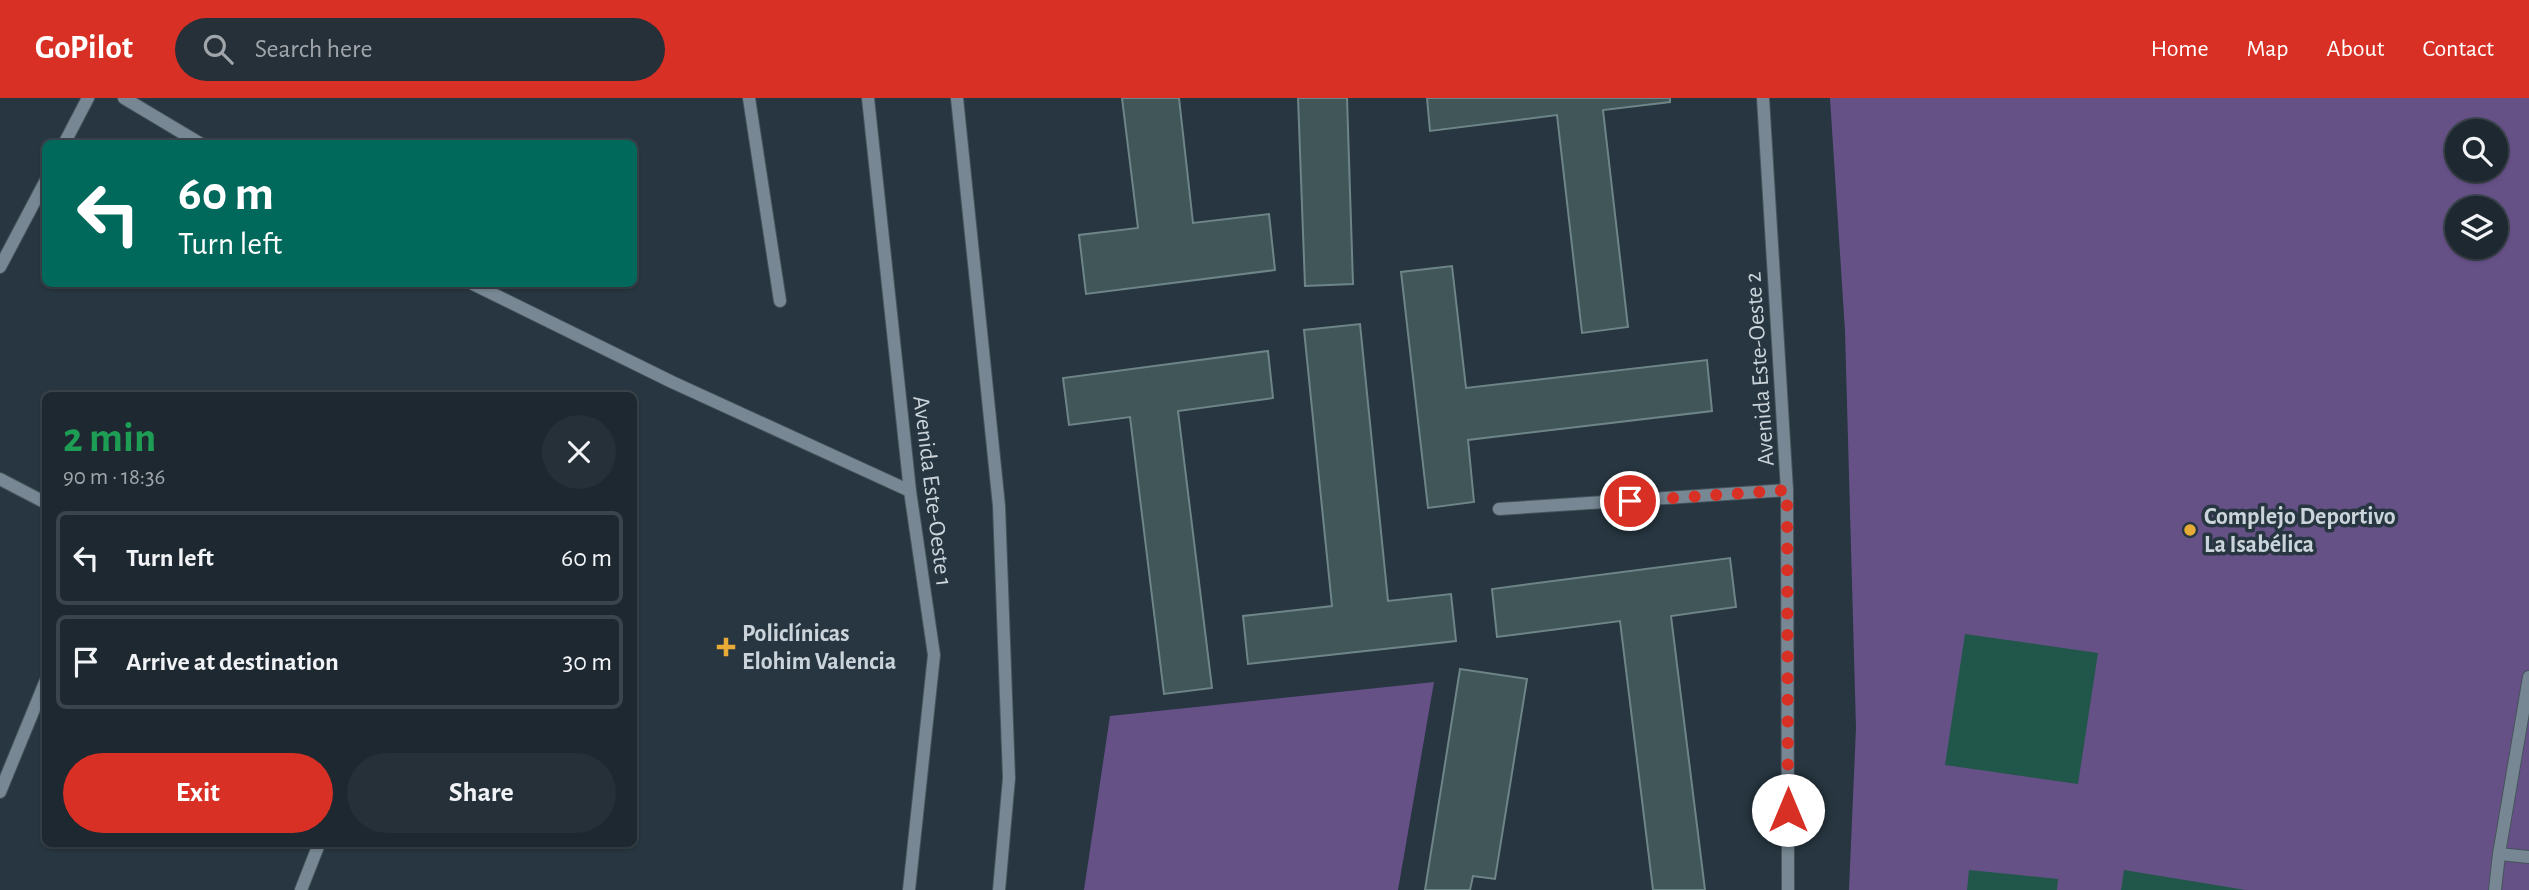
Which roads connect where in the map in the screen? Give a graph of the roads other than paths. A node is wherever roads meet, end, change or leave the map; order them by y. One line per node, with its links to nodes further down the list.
1 (88, 98): 7 (street)
2 (124, 98): 8 (street)
3 (749, 98): 12 (street)
4 (868, 98): 15 (street, Avenida Este-Oeste 1)
5 (957, 98): 26 (street)
6 (1763, 98): 14 (street, Avenida Este-Oeste 2)
7 (66, 140)
8 (194, 140)
9 (42, 188): 10 (street)
10 (0, 267)
11 (479, 287): 15 (street)
12 (780, 301)
13 (0, 479): 16 (street)
14 (1787, 490): 17 (street); 27 (street, Avenida Este-Oeste 2)
15 (910, 491): 25 (street, Avenida Este-Oeste 1)
16 (42, 501)
17 (1499, 509)
18 (2529, 677): 22 (street)
19 (42, 690): 20 (street)
20 (0, 792)
21 (318, 847): 24 (street)
22 (2499, 853): 23 (street); 28 (street)
23 (2529, 857)
24 (301, 890)
25 (909, 890)
26 (999, 890)
27 (1788, 890)
28 (2494, 890)

